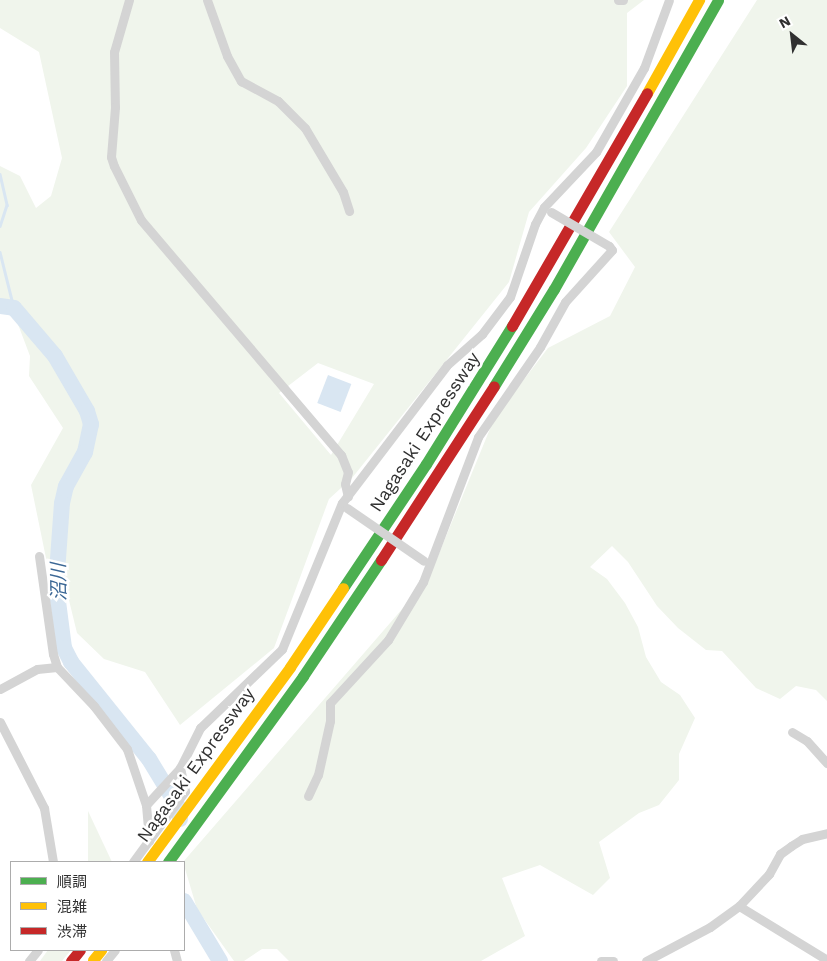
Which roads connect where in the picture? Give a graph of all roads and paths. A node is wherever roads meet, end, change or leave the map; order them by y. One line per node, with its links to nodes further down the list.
1 (129, 0): 10 (street)
2 (207, 0): 9 (street)
3 (618, 0): 4 (street)
4 (623, 0)
5 (669, 0): 8 (street)
6 (699, 0): 25 (highway, Nagasaki Expressway)
7 (718, 0): 26 (highway, Nagasaki Expressway)
8 (547, 209): 10 (street); 12 (street, bridge)
9 (349, 211)
10 (346, 503): 12 (street, bridge); 18 (street)
11 (40, 556): 13 (street)
12 (428, 563): 19 (street)
13 (57, 667): 14 (street); 20 (street)
14 (0, 689)
15 (0, 722): 23 (street)
16 (792, 732): 17 (street)
17 (827, 763)
18 (180, 768): 20 (street); 22 (street)
19 (308, 796)
20 (146, 805): 22 (street)
21 (827, 834): 27 (street)
22 (149, 841): 24 (street)
23 (53, 861)
24 (134, 861)
25 (148, 861)
26 (169, 861)
27 (739, 906): 32 (street); 33 (street)
28 (37, 951): 34 (street)
29 (96, 951): 36 (street)
30 (101, 951): 35 (highway, bridge)
31 (114, 951): 36 (street)
32 (650, 960)
33 (827, 960)
34 (29, 961)
35 (93, 961)
36 (106, 961)
37 (601, 961): 38 (street)
38 (613, 961)

